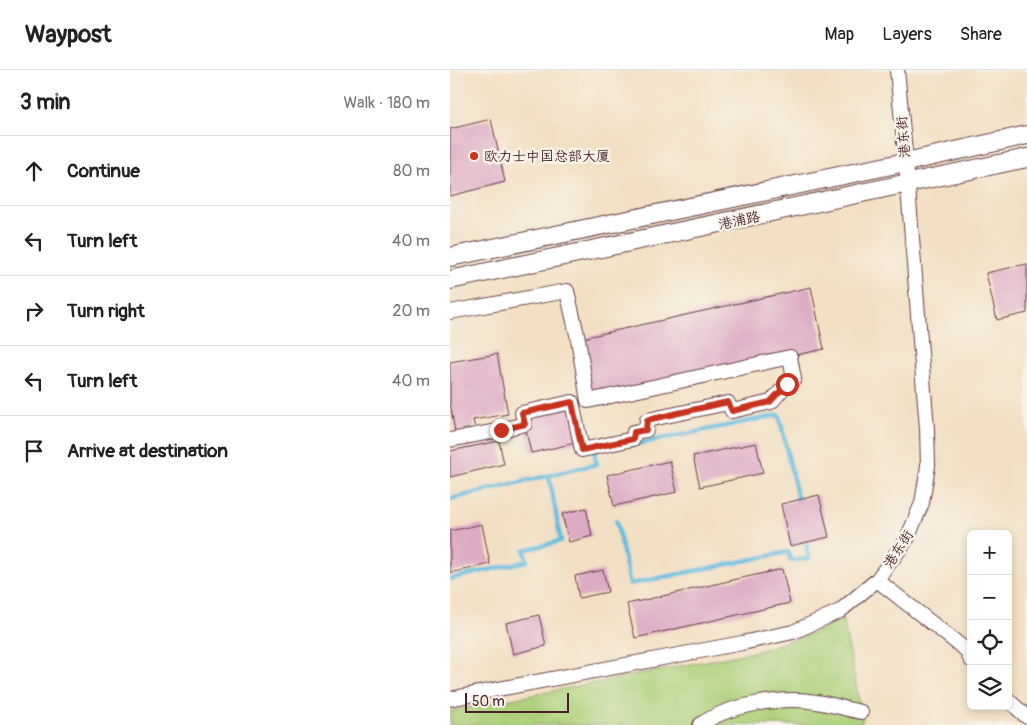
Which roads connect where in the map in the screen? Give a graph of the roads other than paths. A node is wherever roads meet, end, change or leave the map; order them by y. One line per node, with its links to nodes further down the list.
1 (897, 70): 4 (street, 港东街)
2 (1027, 135): 4 (main road, 港浦路)
3 (1027, 158): 5 (main road, 港浦路)
4 (906, 162): 5 (street, 港东街); 6 (main road, 港浦路)
5 (907, 184): 7 (main road, 港浦路); 10 (street, 港东街)
6 (450, 257)
7 (450, 280)
8 (450, 312): 9 (street)
9 (450, 440)
10 (877, 580): 11 (street); 12 (street, 港东街)
11 (967, 652)
12 (450, 699)
13 (1012, 704): 15 (street)
14 (862, 712): 16 (street)
15 (1027, 717)
16 (700, 725)

